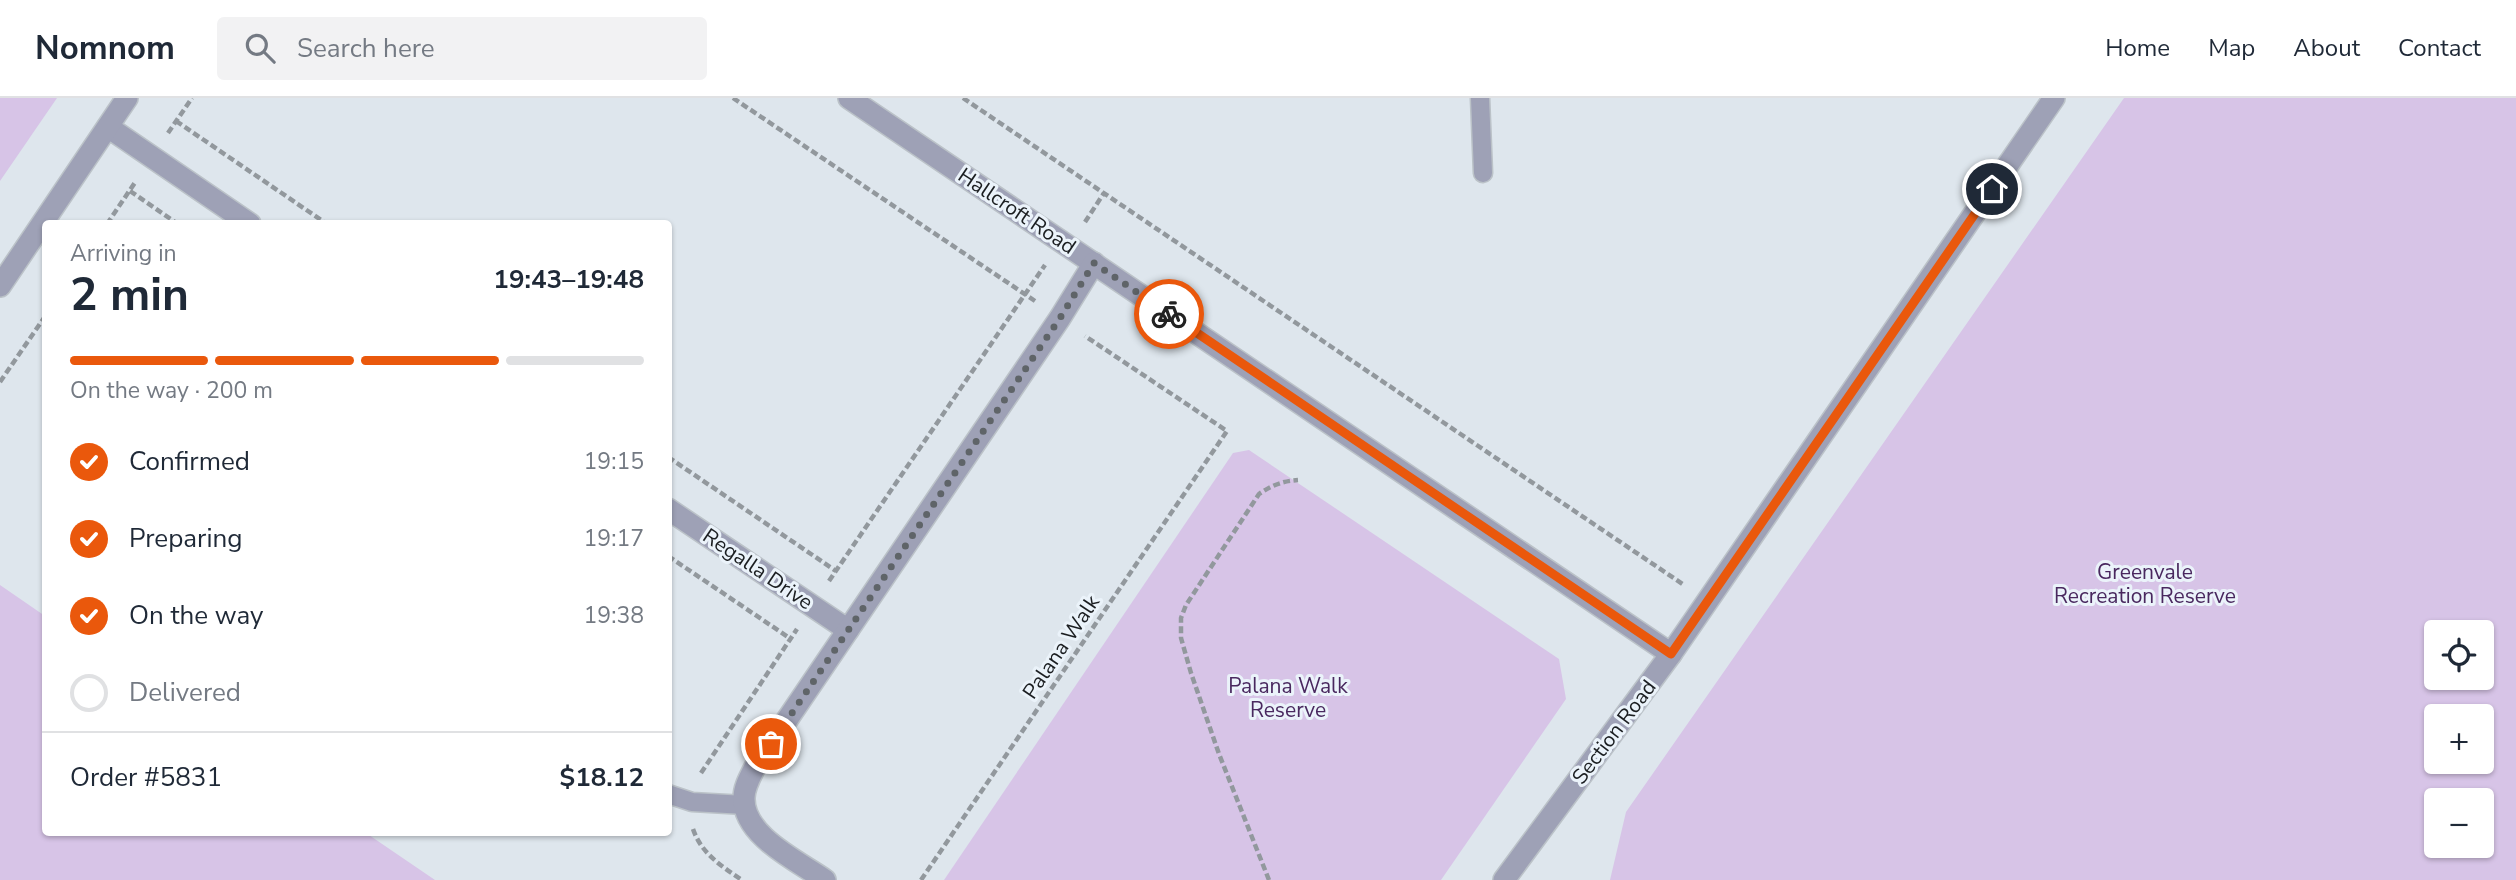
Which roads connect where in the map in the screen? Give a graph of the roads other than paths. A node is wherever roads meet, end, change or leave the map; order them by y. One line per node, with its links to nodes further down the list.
1 (127, 98): 5 (street)
2 (849, 98): 10 (street, Hallcroft Road)
3 (1480, 98): 6 (lane)
4 (2054, 98): 14 (street, Section Road)
5 (108, 127): 7 (street); 8 (street)
6 (1483, 173)
7 (45, 220)
8 (244, 220)
9 (42, 224): 11 (street)
10 (1094, 263): 13 (street); 14 (street, Hallcroft Road)
11 (0, 286)
12 (672, 512): 13 (street, Regalla Drive)
13 (848, 630): 16 (street)
14 (1671, 654): 18 (street, Section Road)
15 (672, 795): 16 (lane)
16 (745, 805): 17 (street)
17 (825, 880)
18 (1504, 880)

